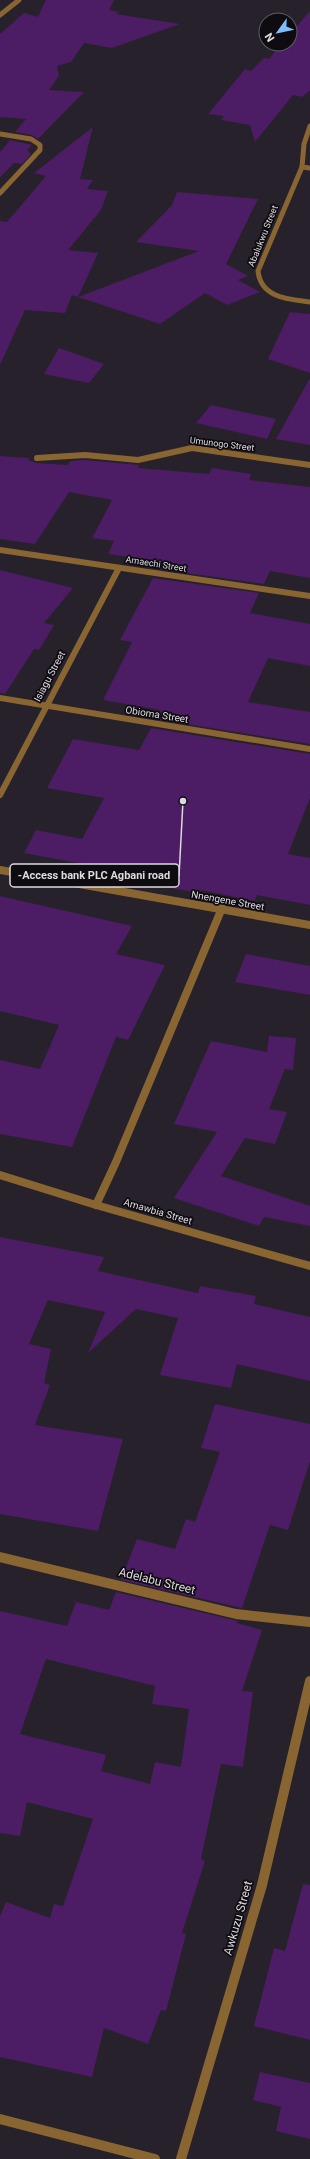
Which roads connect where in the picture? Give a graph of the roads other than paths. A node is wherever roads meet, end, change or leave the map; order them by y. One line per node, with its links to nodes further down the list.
1 (19, 0): 2 (street)
2 (0, 15)
3 (310, 126): 5 (street, Abalukwu Street)
4 (0, 134): 7 (street)
5 (302, 167): 6 (street); 8 (street, Abalukwu Street)
6 (310, 168)
7 (0, 193)
8 (310, 302)
9 (37, 458): 10 (street, Umunogo Street)
10 (310, 465)
11 (0, 550): 12 (street, Amaechi Street)
12 (119, 568): 13 (street, Amaechi Street); 15 (street, Isiagu Street)
13 (310, 596)
14 (0, 698): 15 (street, Obioma Street)
15 (45, 706): 16 (street, Obioma Street); 17 (street, Isiagu Street)
16 (310, 749)
17 (0, 795)
18 (0, 870): 19 (street, Nnengene Street)
19 (222, 908): 20 (street, Nnengene Street); 22 (street)
20 (310, 924)
21 (0, 1175): 22 (street, Amawbia Street)
22 (96, 1205): 23 (street, Amawbia Street)
23 (310, 1266)
24 (0, 1557): 25 (street, Adelabu Street)
25 (310, 1622)
26 (310, 1681): 29 (street, Awkuzu Street)
27 (0, 2119): 28 (street)
28 (155, 2159)
29 (181, 2159)

